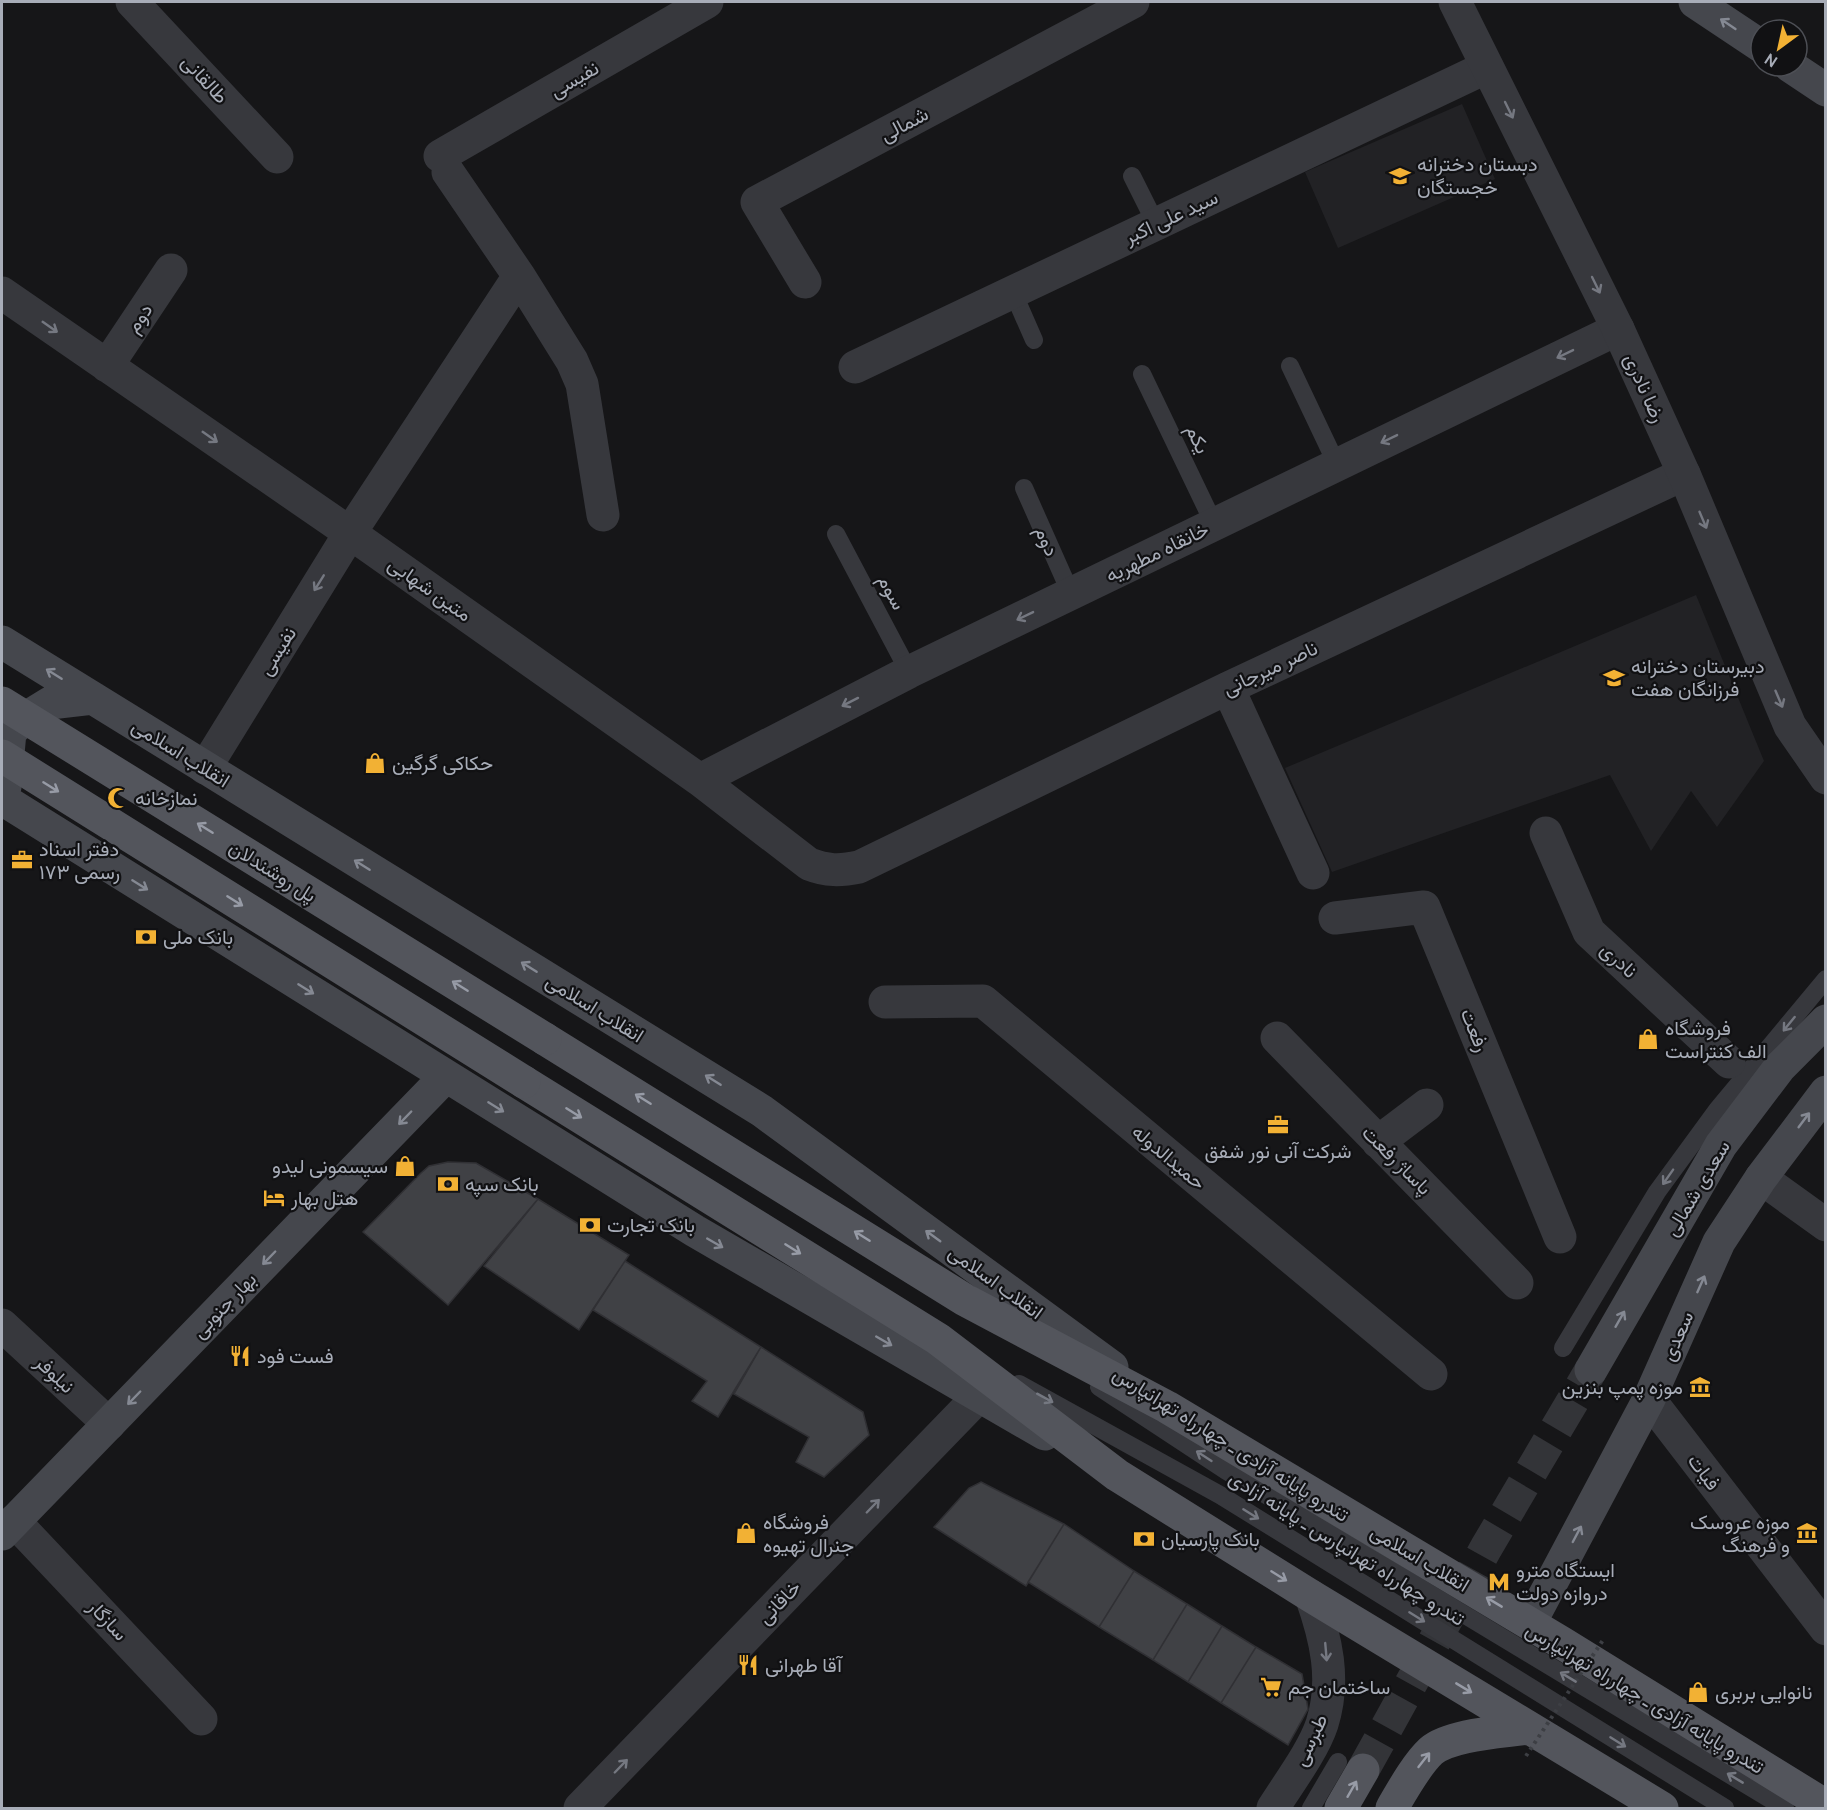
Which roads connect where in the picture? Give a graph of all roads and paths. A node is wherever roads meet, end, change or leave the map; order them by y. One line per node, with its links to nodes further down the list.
1 (132, 2): 8 (street, طالقانی)
2 (707, 2): 12 (street, نفیسی)
3 (1132, 2): 13 (street, شمالی)
4 (1455, 2): 7 (street, رضا نادری)
5 (1695, 2): 6 (main road, one-way to 5)
6 (1749, 38)
7 (1487, 67): 10 (street, سید علی اکبر); 16 (street, رضا نادری, one-way to 16)
8 (277, 157)
9 (1132, 176): 10 (lane)
10 (1156, 224): 14 (street, سید علی اکبر)
11 (171, 270): 18 (street, دوم)
12 (519, 276): 25 (street, نفیسی); 27 (street, نفیسی)
13 (805, 282)
14 (1013, 292): 17 (lane); 20 (street, سید علی اکبر)
15 (2, 293): 18 (street, متین شهابی, one-way to 18)
16 (1618, 329): 22 (street, خانقاه مطهریه, one-way to 22); 23 (street, رضا نادری)
17 (1034, 340)
18 (107, 366): 27 (street, متین شهابی, one-way to 27)
19 (1290, 366): 22 (lane)
20 (855, 367)
21 (1142, 374): 26 (lane, یکم)
22 (1337, 465): 26 (street, خانقاه مطهریه)
23 (1684, 474): 32 (street, ناصر میرجانی); 37 (street, رضا نادری, one-way to 37)
24 (1024, 488): 29 (lane, دوم)
25 (603, 515)
26 (1214, 524): 29 (street, خانقاه مطهریه)
27 (350, 533): 36 (street, نفیسی, one-way to 36); 38 (street, متین شهابی)
28 (836, 534): 31 (lane, سوم)
29 (1071, 594): 31 (street, خانقاه مطهریه, one-way to 31)
30 (2, 642): 33 (main road, انقلاب اسلامی, one-way to 30)
31 (909, 672): 38 (street, خانقاه مطهریه, one-way to 38)
32 (1228, 688): 41 (street, ناصر میرجانی); 42 (street)
33 (93, 698): 36 (main road, انقلاب اسلامی); 39 (main road)
34 (2, 703): 48 (main road, پل روشندلان, one-way to 34, bridge)
35 (2, 756): 60 (main road, one-way to 60, bridge)
36 (205, 768): 66 (main road, انقلاب اسلامی, one-way to 36)
37 (1826, 778)
38 (700, 780): 41 (street, متین شهابی)
39 (6, 801): 50 (main road, one-way to 50)
40 (1546, 833): 49 (street, نادری)
41 (859, 867)
42 (1312, 873)
43 (1335, 918): 56 (street, رفعت)
44 (1826, 979): 61 (lane, one-way to 61)
45 (885, 1002): 63 (street, حمیدالدوله)
46 (1826, 1021): 62 (main road, سعدی شمالی, one-way to 46)
47 (1277, 1038): 53 (street, پاساژ رفعت)
48 (545, 1039): 58 (main road, انقلاب اسلامی, one-way to 48)
49 (1729, 1062)
50 (446, 1077): 64 (main road, one-way to 64); 67 (main road, بهار جنوبی, one-way to 67)
51 (1826, 1092): 54 (main road, سعدی, one-way to 51)
52 (1427, 1105): 53 (street)
53 (1378, 1142): 57 (street, پاساژ رفعت)
54 (1761, 1178): 55 (street); 65 (main road, سعدی, one-way to 54)
55 (1826, 1225)
56 (1560, 1237)
57 (1517, 1283)
58 (965, 1300): 66 (main road, انقلاب اسلامی); 85 (lane, تندرو پایانه آزادی ـ چهارراه تهرانپارس, one-way to 58)
59 (2, 1325): 67 (street, نیلوفر)
60 (938, 1339): 68 (main road); 84 (lane, تندرو چهارراه تهرانپارس ـ پایانه آزادی, one-way to 84)
61 (1563, 1348)
62 (1591, 1370)
63 (1431, 1374)
64 (979, 1396): 68 (main road); 78 (street, خاقانی, one-way to 64)
65 (1649, 1399): 71 (main road, سعدی, one-way to 65); 72 (street, فیات)
66 (1167, 1407): 71 (main road, انقلاب اسلامی, one-way to 66)
67 (109, 1424): 69 (main road, بهار جنوبی)
68 (1118, 1475): 70 (main road, one-way to 70)
69 (8, 1527): 74 (street, سازگار)
70 (1311, 1596): 75 (main road, one-way to 75); 79 (street, طبرسی, one-way to 79)
71 (1530, 1623): 77 (main road, انقلاب اسلامی)
72 (1826, 1629)
73 (1603, 1640): 75 (path, bridge)
74 (201, 1719)
75 (1528, 1742): 82 (main road, one-way to 75); 83 (main road)
76 (1351, 1766): 80 (lane); 81 (main road, one-way to 76)
77 (1826, 1806)
78 (583, 1808)
79 (1273, 1809)
80 (1311, 1809)
81 (1341, 1809)
82 (1392, 1809)
83 (1662, 1809)
84 (1725, 1809)
85 (1785, 1809)

